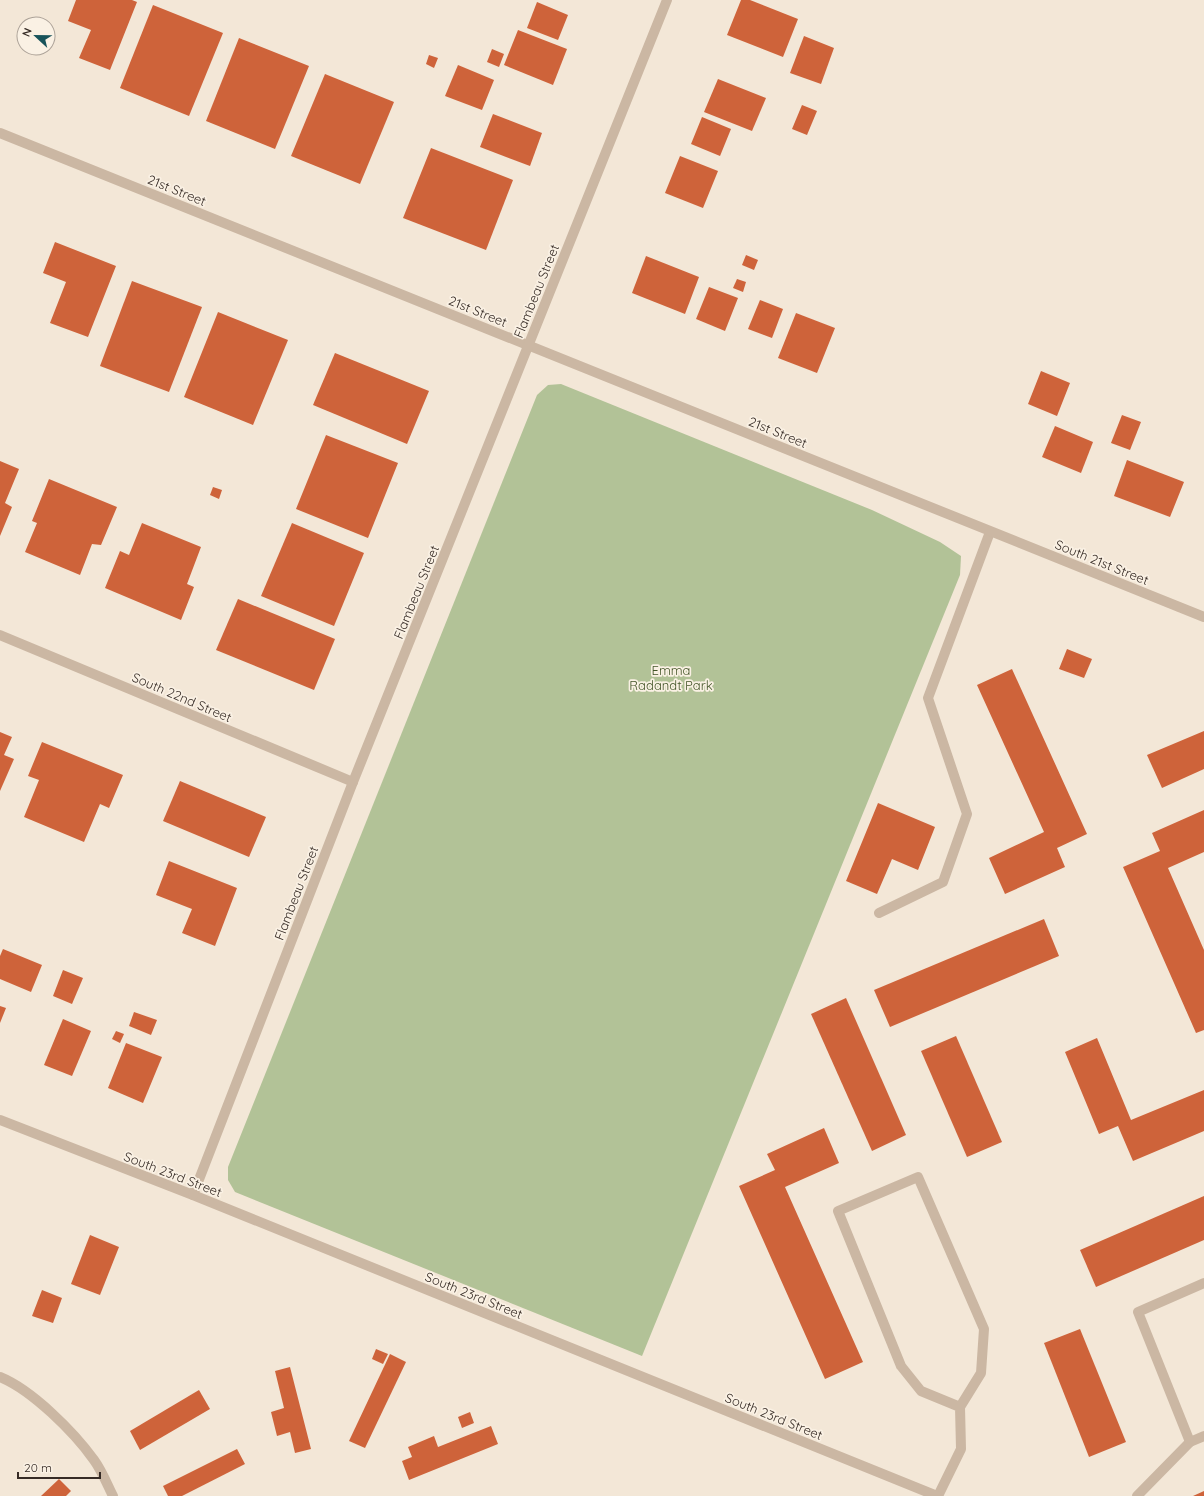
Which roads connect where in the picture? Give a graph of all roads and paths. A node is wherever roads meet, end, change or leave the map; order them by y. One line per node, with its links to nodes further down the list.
1 (667, 0): 3 (street, Flambeau Street)
2 (0, 133): 3 (street, 21st Street)
3 (528, 346): 4 (street, 21st Street); 7 (street, Flambeau Street)
4 (990, 532): 5 (street, South 21st Street); 8 (street)
5 (1204, 617)
6 (0, 635): 7 (street, South 22nd Street)
7 (353, 782): 10 (street, Flambeau Street)
8 (879, 913)
9 (0, 1120): 10 (street, South 23rd Street)
10 (193, 1195): 17 (street, South 23rd Street)
11 (1204, 1283): 15 (street)
12 (0, 1377): 16 (street)
13 (960, 1407): 13 (street); 17 (street)
14 (1204, 1436): 15 (street)
15 (1190, 1442): 18 (street)
16 (113, 1496)
17 (938, 1496)
18 (1137, 1496)

